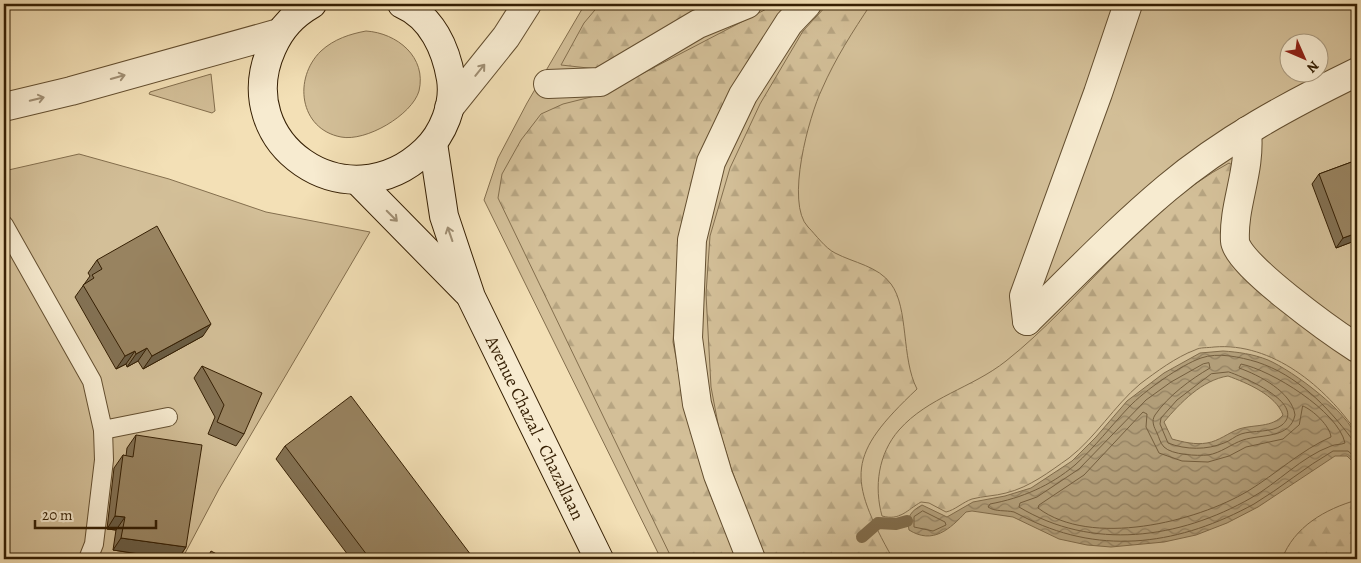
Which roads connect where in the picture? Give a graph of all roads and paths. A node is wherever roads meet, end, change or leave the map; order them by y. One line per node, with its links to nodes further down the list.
1 (312, 4): 7 (street)
2 (527, 4): 11 (street, one-way to 2)
3 (747, 4): 9 (street)
4 (806, 4): 22 (street)
5 (1128, 4): 12 (street)
6 (411, 5): 11 (street)
7 (279, 33): 10 (street, one-way to 7); 14 (street)
8 (1357, 72): 12 (street)
9 (548, 84)
10 (4, 107)
11 (449, 108): 13 (street)
12 (1247, 131): 17 (street)
13 (433, 143): 14 (street); 16 (street, Avenue Chazal - Chazallaan, one-way to 13)
14 (358, 181): 16 (street, Avenue Chazal - Chazallaan, one-way to 16)
15 (4, 225): 19 (lane)
16 (471, 297): 21 (street, Avenue Chazal - Chazallaan)
17 (1357, 348)
18 (168, 417): 19 (lane)
19 (103, 430): 20 (lane)
20 (88, 559)
21 (599, 559)
22 (751, 559)

